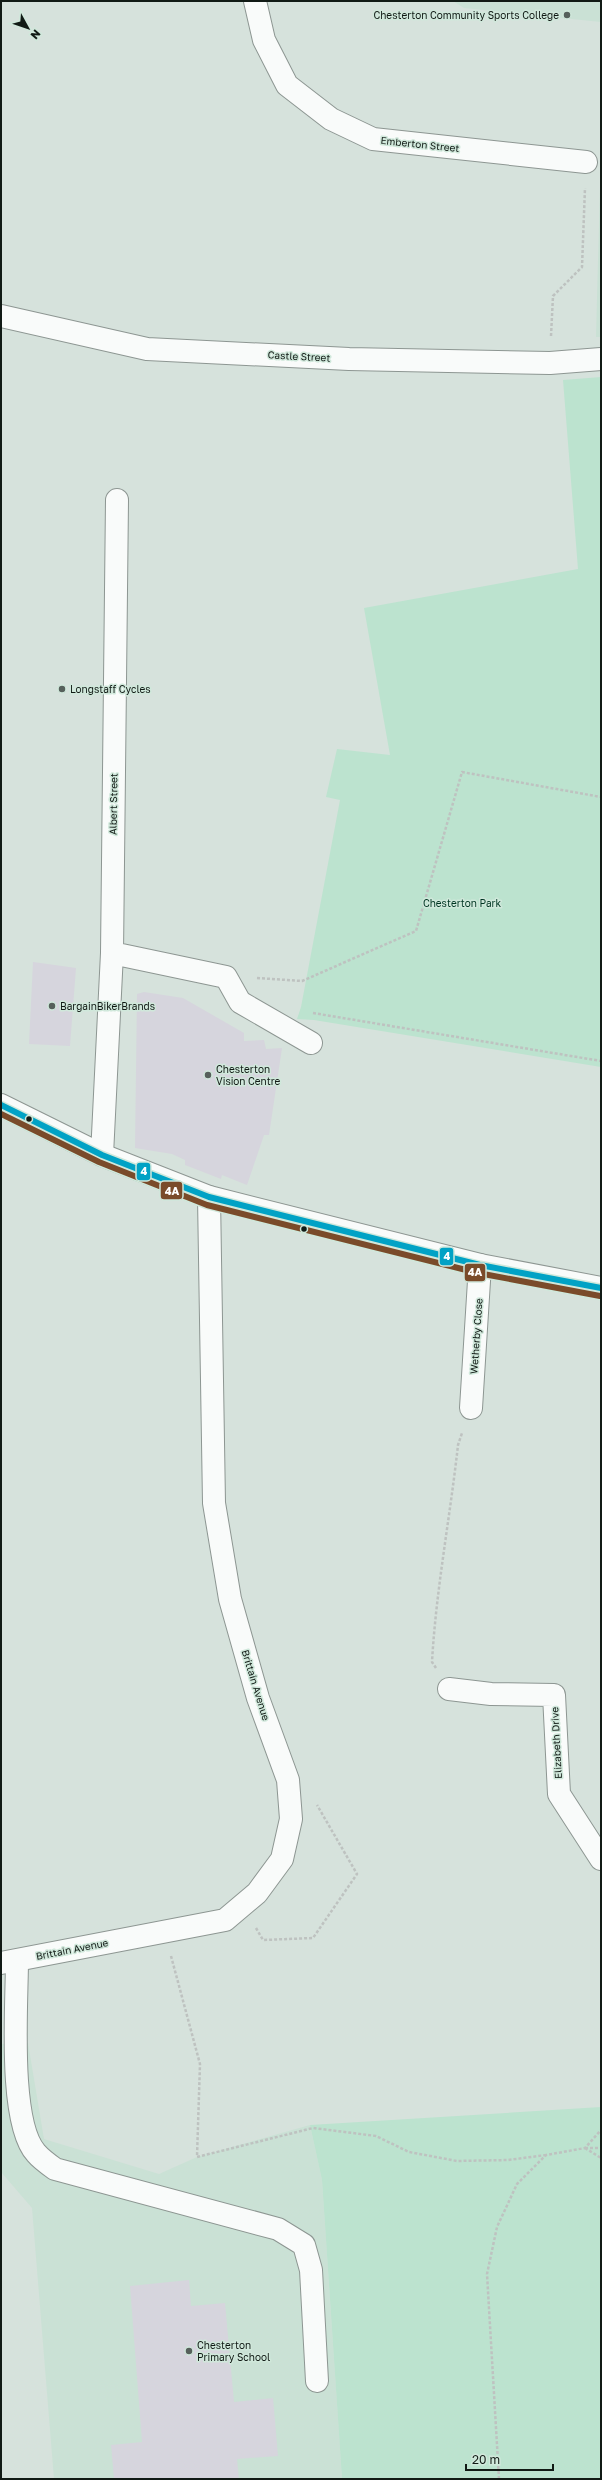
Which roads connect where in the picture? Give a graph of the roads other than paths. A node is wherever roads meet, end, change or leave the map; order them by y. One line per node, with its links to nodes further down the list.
1 (254, 1): 2 (street, Emberton Street)
2 (586, 162)
3 (1, 316): 4 (street, Castle Street)
4 (601, 359)
5 (116, 500): 6 (street, Albert Street)
6 (112, 953): 7 (street); 9 (street, Albert Street)
7 (310, 1043)
8 (1, 1105): 9 (street)
9 (102, 1155): 10 (street)
10 (208, 1198): 11 (street); 16 (street, Brittain Avenue)
11 (480, 1265): 12 (street); 13 (street, Wetherby Close)
12 (601, 1288)
13 (471, 1408)
14 (449, 1689): 15 (street, Elizabeth Drive)
15 (601, 1859)
16 (9, 1961): 17 (street)
17 (318, 2381)

